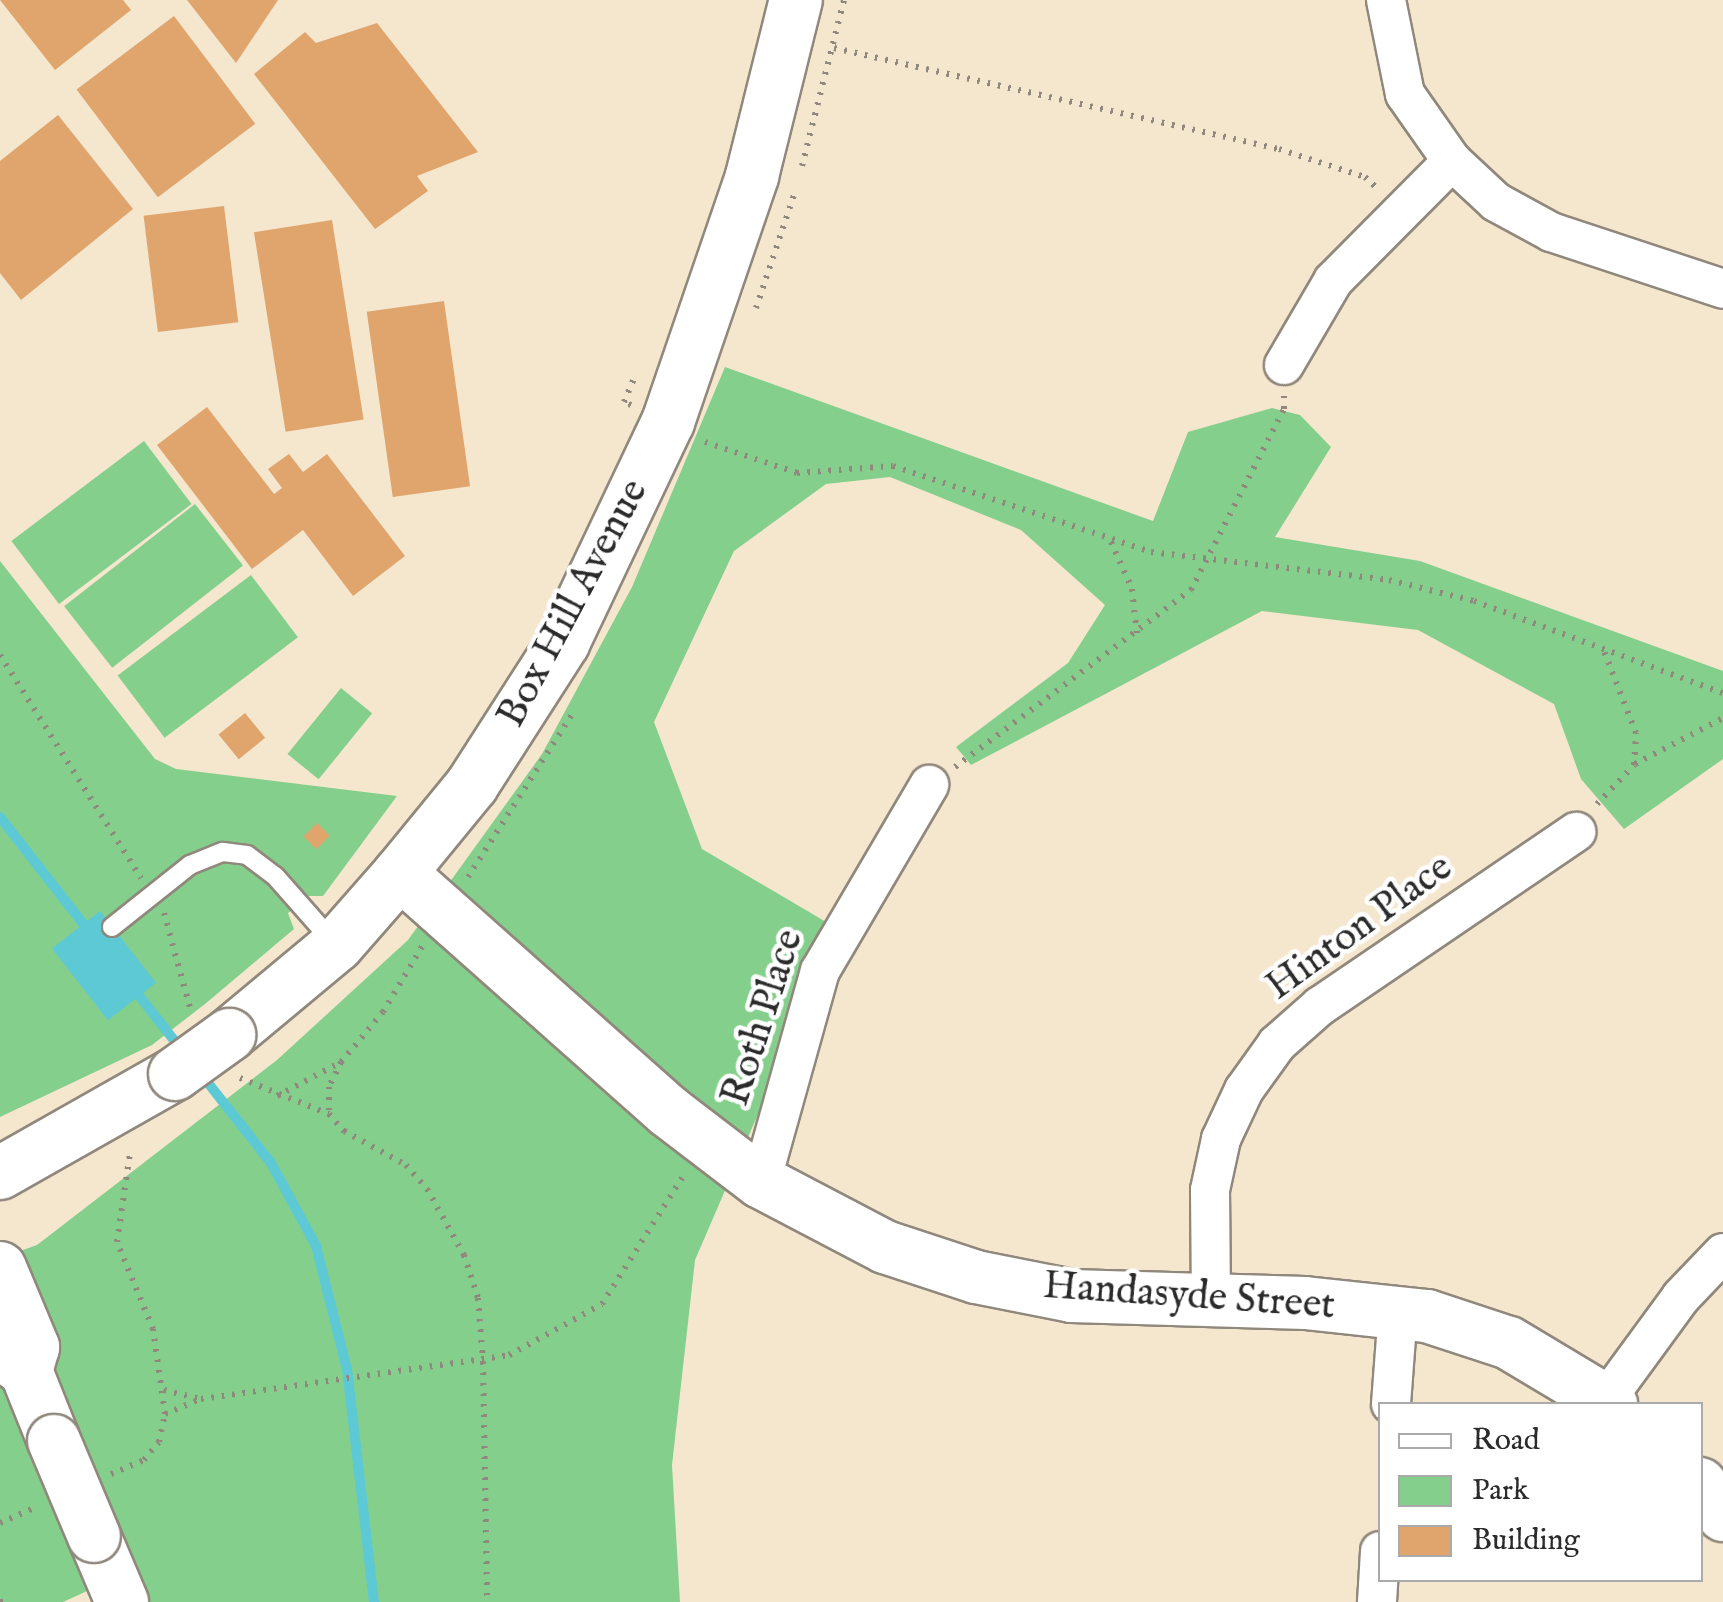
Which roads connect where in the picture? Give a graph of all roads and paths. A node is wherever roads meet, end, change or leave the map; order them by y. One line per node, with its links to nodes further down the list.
1 (796, 0): 8 (street, Box Hill Avenue)
2 (1386, 0): 4 (street)
3 (834, 48): 5 (path)
4 (1452, 161): 5 (street); 6 (street)
5 (1400, 207): 7 (street)
6 (1723, 288)
7 (1284, 365): 10 (path)
8 (646, 412): 9 (path); 19 (street, Box Hill Avenue)
9 (1111, 541): 10 (path); 11 (path)
10 (1212, 559): 11 (path); 12 (path)
11 (1137, 634): 17 (path)
12 (1602, 648): 14 (path); 16 (path)
13 (0, 655): 20 (path)
14 (1723, 692)
15 (1723, 718): 16 (path)
16 (1634, 765): 18 (path)
17 (930, 785): 29 (street, Roth Place)
18 (1576, 832): 32 (street, Hinton Place)
19 (400, 874): 22 (street, Box Hill Avenue); 29 (street, Handasyde Street)
20 (152, 895): 21 (lane); 22 (lane); 23 (path)
21 (112, 927)
22 (337, 946): 23 (street, Box Hill Avenue)
23 (220, 1043): 24 (path); 28 (street, Box Hill Avenue, bridge)
24 (277, 1096): 25 (path); 25 (path)
25 (329, 1114): 35 (path)
26 (130, 1153): 36 (path)
27 (695, 1156): 35 (path)
28 (0, 1173)
29 (760, 1182): 32 (street, Handasyde Street)
30 (1723, 1254): 39 (street)
31 (0, 1268): 34 (street)
32 (1210, 1302): 33 (street, Handasyde Street)
33 (1398, 1311): 38 (street); 39 (street, Handasyde Street)
34 (13, 1355): 48 (street, bridge)
35 (483, 1362): 37 (path); 49 (path)
36 (164, 1390): 37 (path); 40 (path)
37 (201, 1399): 40 (path)
38 (1391, 1402)
39 (1608, 1402)
40 (165, 1414): 41 (path)
41 (108, 1476)
42 (1703, 1488): 44 (street)
43 (54, 1499): 45 (path)
44 (1723, 1515)
45 (0, 1522)
46 (0, 1602): 47 (path)
47 (10, 1602)
48 (122, 1602)
49 (487, 1602)

